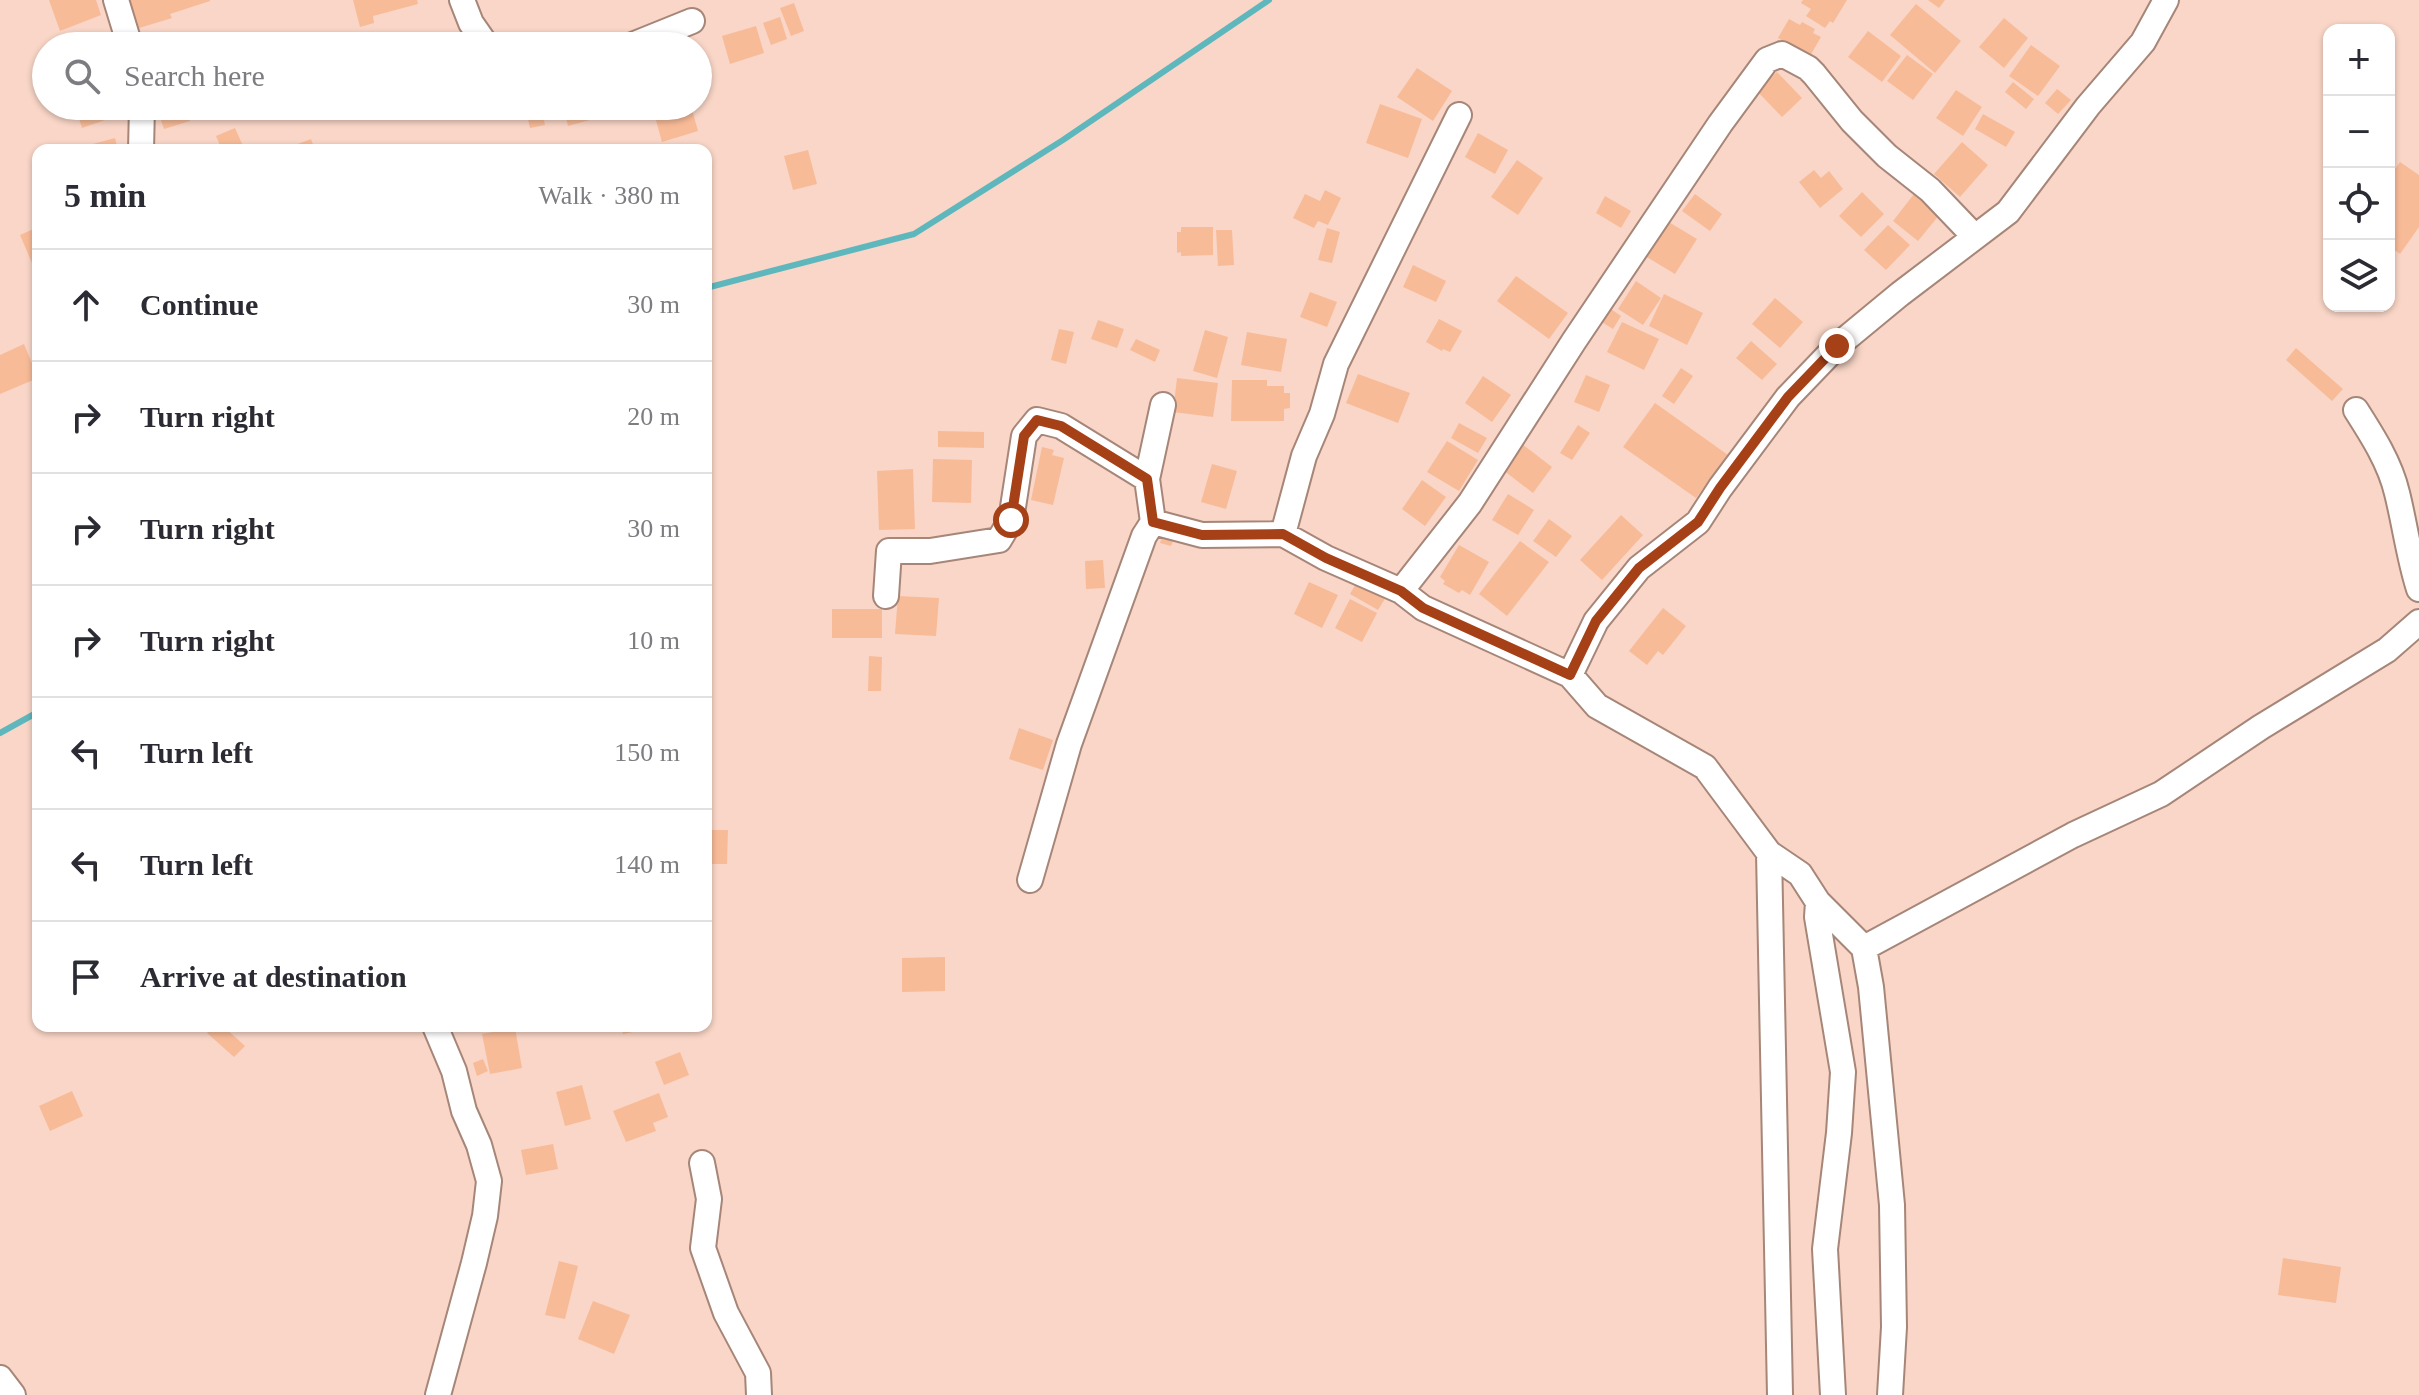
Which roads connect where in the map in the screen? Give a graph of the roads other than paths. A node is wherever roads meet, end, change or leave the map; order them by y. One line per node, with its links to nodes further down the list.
1 (116, 0): 5 (street)
2 (462, 0): 6 (street)
3 (2166, 0): 11 (street)
4 (692, 21): 7 (street)
5 (126, 32)
6 (477, 32)
7 (665, 32)
8 (1459, 115): 16 (street)
9 (142, 120): 10 (street)
10 (141, 144)
11 (1975, 237): 18 (street); 21 (street)
12 (1163, 405): 14 (street)
13 (2356, 410): 17 (street)
14 (1147, 479): 15 (street); 19 (street)
15 (1153, 522): 16 (street); 23 (street)
16 (1283, 534): 18 (street)
17 (2419, 589)
18 (1401, 591): 21 (street)
19 (886, 596)
20 (2419, 622): 25 (street)
21 (1570, 675): 22 (street)
22 (1769, 853): 24 (street); 32 (street)
23 (1030, 880)
24 (1818, 902): 25 (street); 33 (street)
25 (1864, 948): 34 (street)
26 (438, 1032): 30 (street)
27 (702, 1163): 31 (street)
28 (0, 1378): 29 (street)
29 (13, 1395)
30 (438, 1395)
31 (759, 1395)
32 (1780, 1395)
33 (1833, 1395)
34 (1890, 1395)

